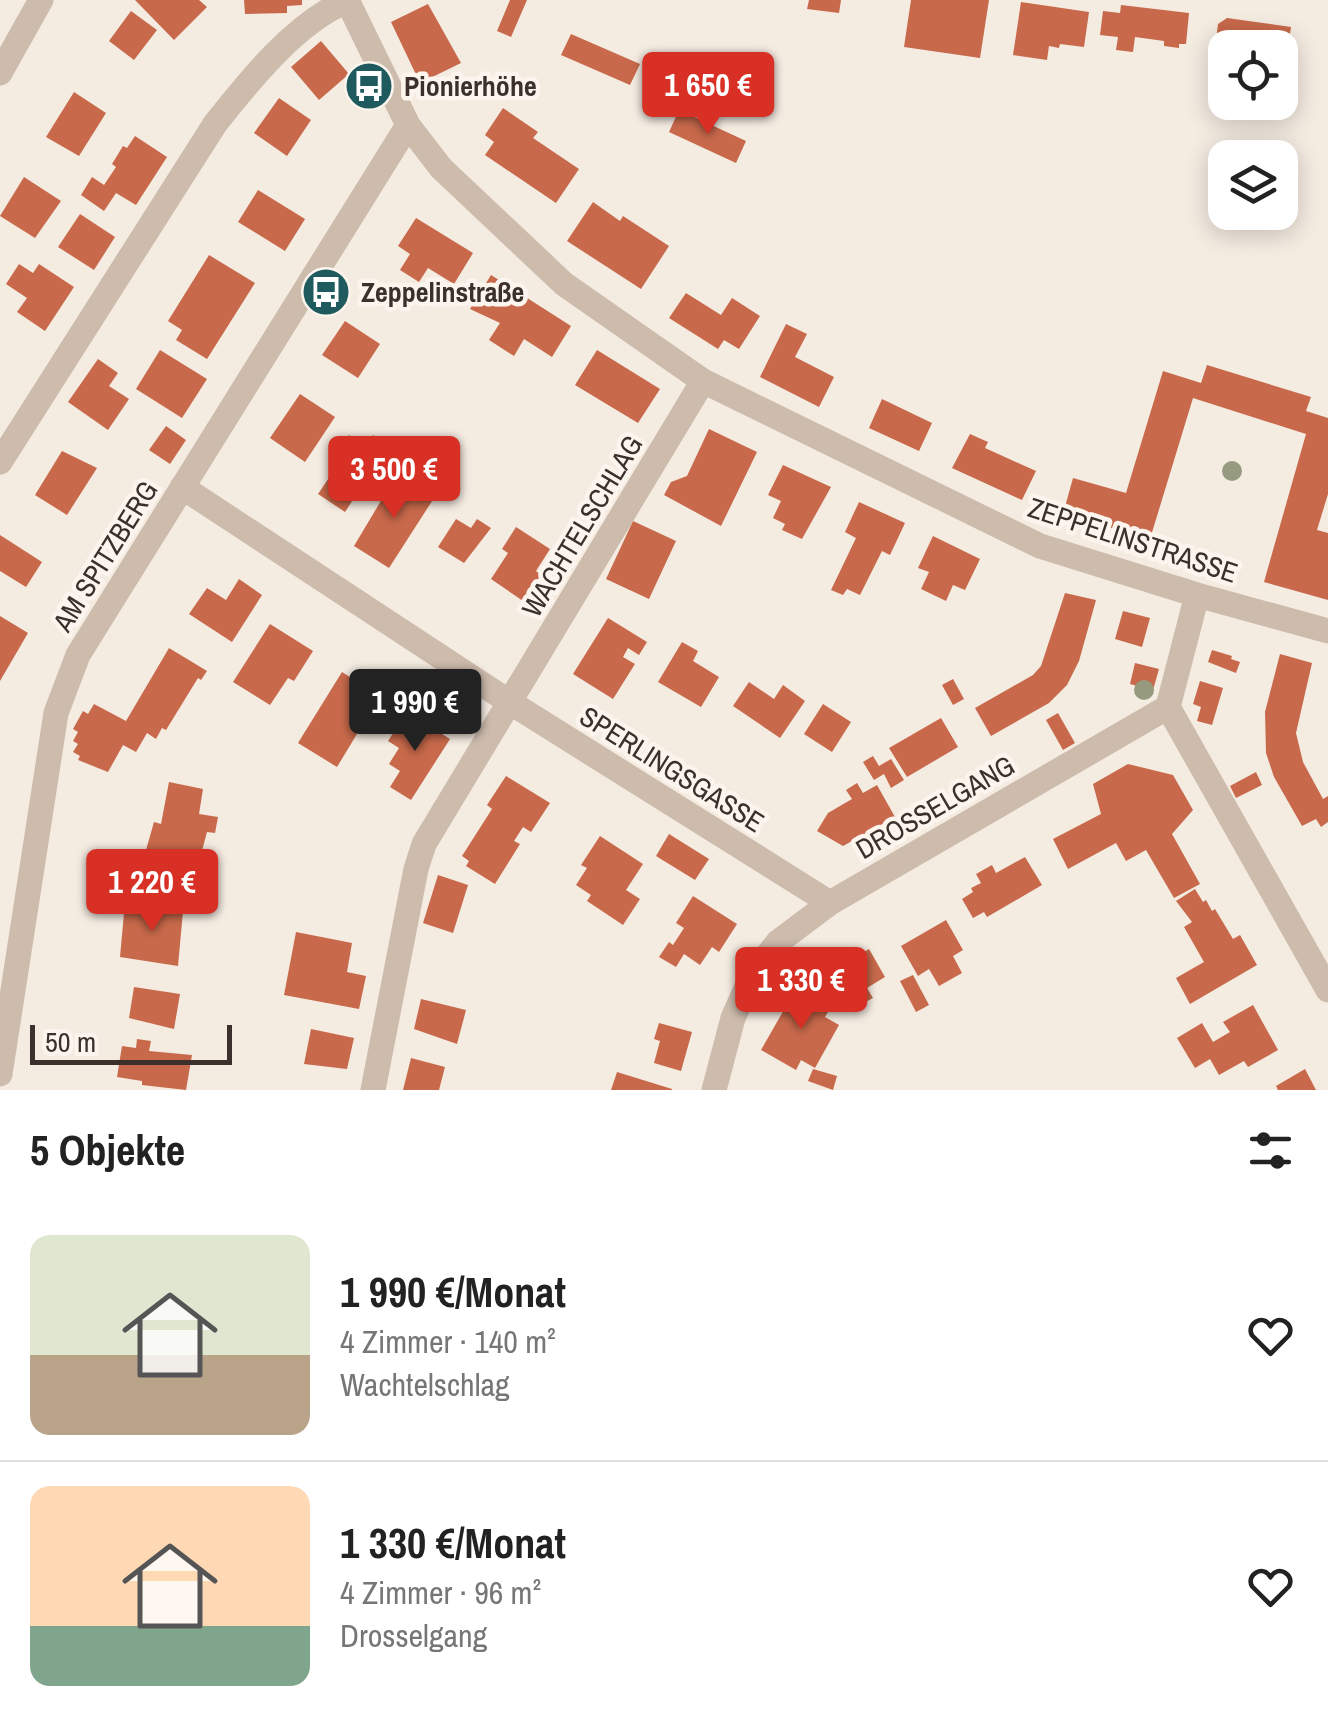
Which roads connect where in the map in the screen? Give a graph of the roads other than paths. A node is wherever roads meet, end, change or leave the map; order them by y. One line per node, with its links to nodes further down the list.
1 (41, 0): 3 (street)
2 (347, 1): 4 (street, ZEPPELINSTRASSE); 6 (street)
3 (0, 73)
4 (408, 126): 5 (street, ZEPPELINSTRASSE); 7 (street, AM SPITZBERG)
5 (703, 381): 8 (street, ZEPPELINSTRASSE); 10 (street, WACHTELSCHLAG)
6 (0, 462)
7 (182, 487): 10 (street, SPERLINGSGASSE); 15 (street, AM SPITZBERG)
8 (1196, 596): 9 (street, ZEPPELINSTRASSE); 11 (street)
9 (1328, 631)
10 (511, 703): 12 (street, SPERLINGSGASSE); 16 (street, WACHTELSCHLAG)
11 (1168, 707): 12 (street, DROSSELGANG); 13 (street)
12 (830, 903): 17 (street, DROSSELGANG)
13 (1318, 955): 14 (street)
14 (1328, 990)
15 (0, 1074)
16 (373, 1090)
17 (714, 1090)

